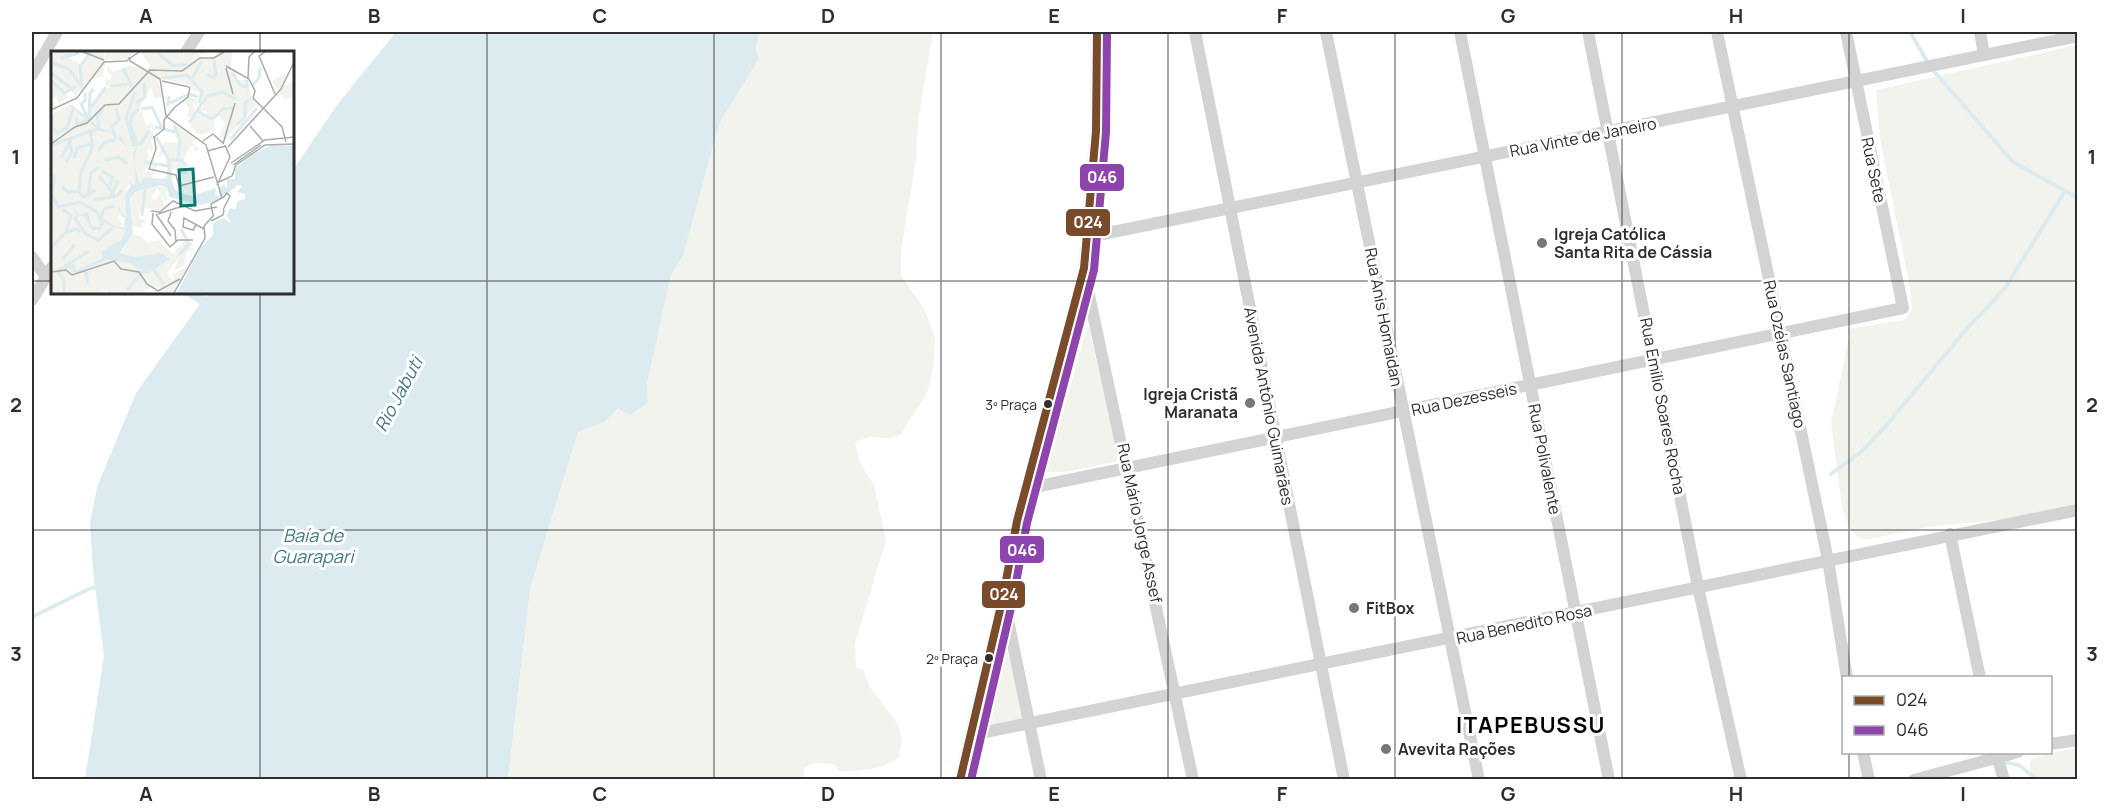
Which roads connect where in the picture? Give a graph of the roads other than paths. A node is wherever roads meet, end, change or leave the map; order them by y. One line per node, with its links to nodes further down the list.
1 (57, 32): 14 (street)
2 (199, 32): 12 (street)
3 (1097, 32): 21 (street)
4 (1195, 32): 20 (street, Avenida Antônio Guimarães)
5 (1326, 32): 19 (street, Rua Anis Homaidan)
6 (1460, 32): 18 (street, Rua Polivalente)
7 (1588, 32): 17 (street, Rua Emilio Soares Rocha)
8 (1717, 32): 16 (street, Rua Ozéias Santiago)
9 (1846, 32): 15 (street, Rua Sete)
10 (1980, 32): 13 (street)
11 (2078, 36): 13 (street, Rua Vinte de Janeiro)
12 (187, 51)
13 (1984, 55): 15 (street, Rua Vinte de Janeiro)
14 (32, 75)
15 (1856, 82): 16 (street, Rua Vinte de Janeiro); 26 (street, Rua Sete)
16 (1733, 107): 17 (street, Rua Vinte de Janeiro); 27 (street, Rua Ozéias Santiago)
17 (1609, 132): 18 (street, Rua Vinte de Janeiro); 28 (street, Rua Emilio Soares Rocha)
18 (1487, 157): 19 (street, Rua Vinte de Janeiro); 29 (street, Rua Polivalente)
19 (1358, 183): 20 (street, Rua Vinte de Janeiro); 30 (street, Rua Anis Homaidan)
20 (1229, 209): 21 (street, Rua Vinte de Janeiro); 31 (street, Avenida Antônio Guimarães)
21 (1088, 237): 23 (street)
22 (32, 257): 24 (street)
23 (1084, 268): 32 (street, Rua Mário Jorge Assef); 33 (street)
24 (49, 272): 25 (street)
25 (32, 300)
26 (1903, 308): 27 (street, Rua Dezesseis)
27 (1781, 334): 28 (street, Rua Dezesseis); 36 (street, Rua Ozéias Santiago)
28 (1654, 360): 29 (street, Rua Dezesseis); 37 (street, Rua Emilio Soares Rocha)
29 (1530, 385): 30 (street, Rua Dezesseis); 39 (street, Rua Polivalente)
30 (1402, 412): 31 (street, Rua Dezesseis); 40 (street, Rua Anis Homaidan)
31 (1275, 438): 32 (street, Rua Dezesseis); 41 (street, Avenida Antônio Guimarães)
32 (1128, 468): 33 (street, Rua Dezesseis); 44 (street, Rua Mário Jorge Assef)
33 (1026, 489): 38 (street)
34 (2078, 510): 35 (street, Rua Benedito Rosa)
35 (1950, 534): 36 (street, Rua Benedito Rosa); 43 (street)
36 (1828, 560): 37 (street, Rua Benedito Rosa); 42 (street, Rua Ozéias Santiago)
37 (1698, 587): 39 (street, Rua Benedito Rosa); 57 (street, Rua Emilio Soares Rocha)
38 (1003, 597): 45 (street); 46 (street)
39 (1575, 613): 40 (street, Rua Benedito Rosa); 56 (street, Rua Polivalente)
40 (1450, 639): 41 (street, Rua Benedito Rosa); 55 (street, Rua Anis Homaidan)
41 (1321, 665): 44 (street, Rua Benedito Rosa); 54 (street, Avenida Antônio Guimarães)
42 (1846, 676)
43 (1980, 676)
44 (1176, 693): 45 (street, Rua Benedito Rosa); 53 (street, Rua Mário Jorge Assef)
45 (1030, 723): 46 (street, Rua Benedito Rosa); 52 (street)
46 (971, 735): 51 (street)
47 (2078, 740): 48 (street)
48 (2052, 744)
49 (1863, 754): 58 (street)
50 (1997, 755): 59 (street); 60 (street)
51 (960, 780)
52 (1041, 780)
53 (1193, 780)
54 (1344, 780)
55 (1479, 780)
56 (1610, 780)
57 (1741, 780)
58 (1869, 780)
59 (1914, 780)
60 (2004, 780)

